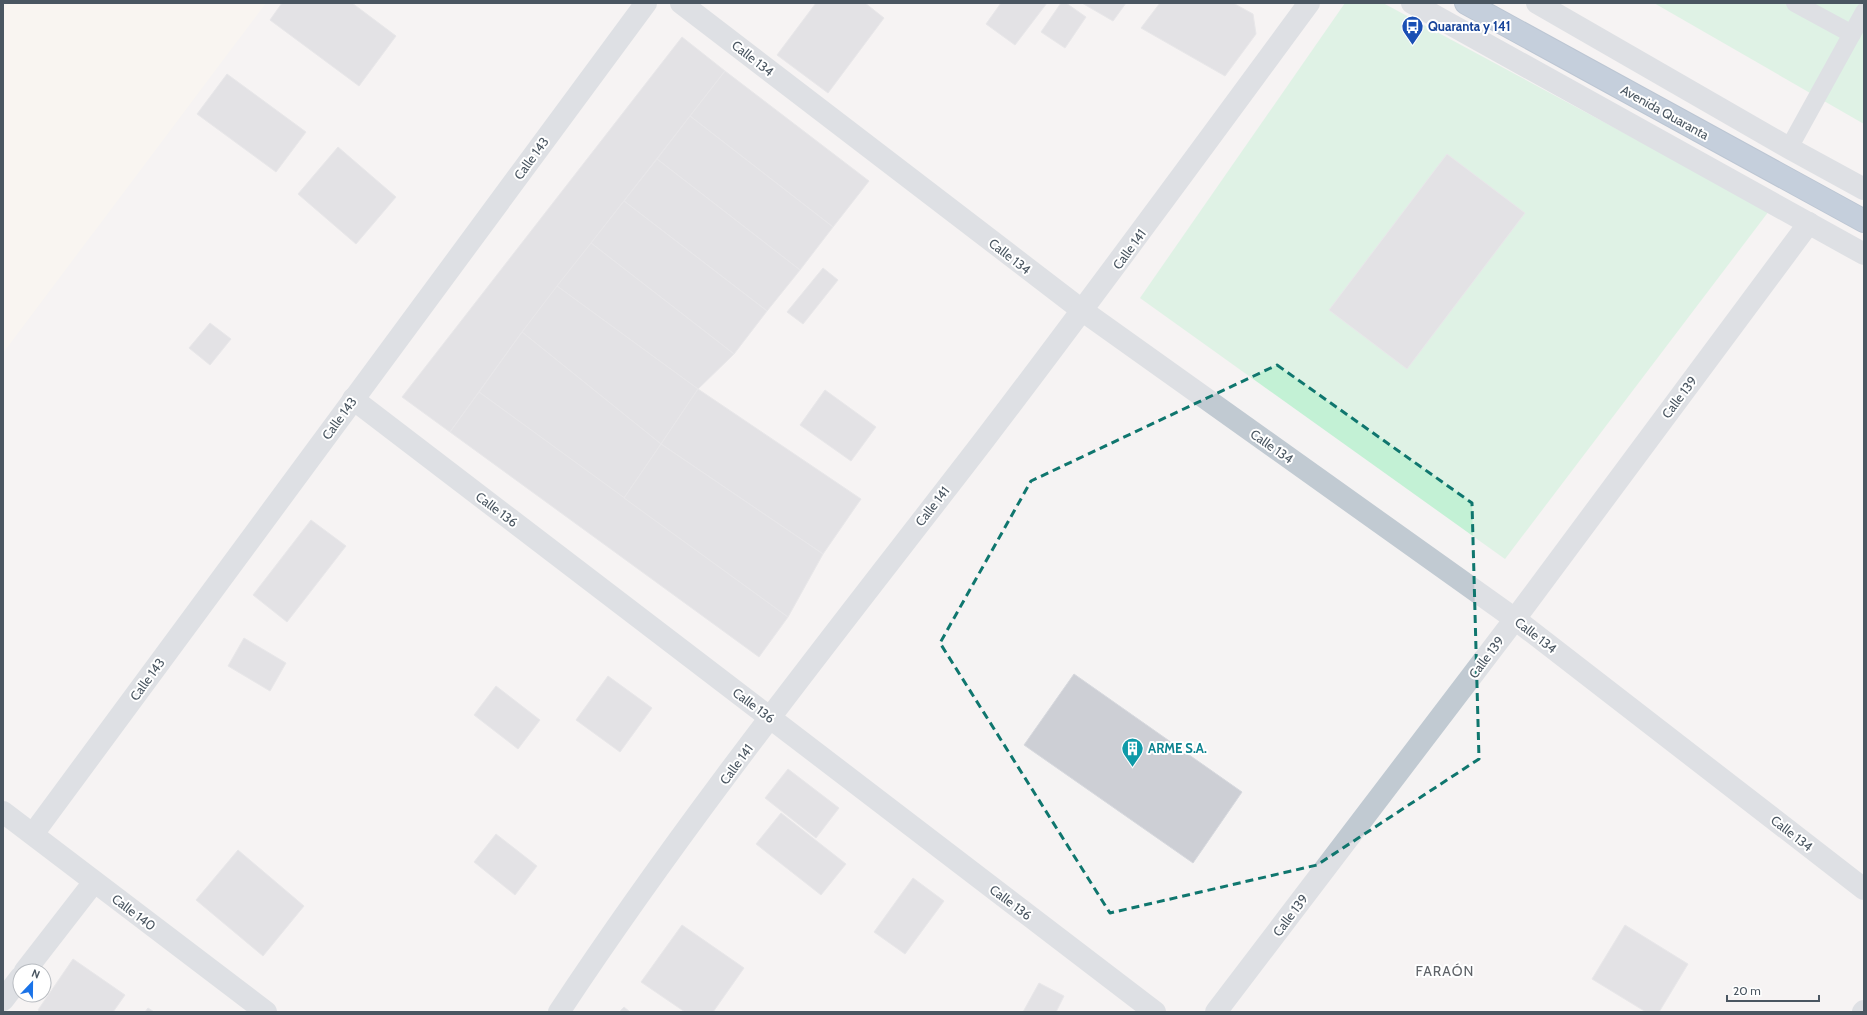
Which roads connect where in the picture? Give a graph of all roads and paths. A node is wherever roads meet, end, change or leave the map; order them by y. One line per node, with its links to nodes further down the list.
1 (646, 3): 16 (street, Calle 143)
2 (681, 3): 15 (street, Calle 134)
3 (1309, 3): 15 (street, Calle 141)
4 (1412, 3): 13 (street)
5 (1466, 3): 12 (highway, Avenida Quaranta)
6 (1537, 3): 10 (street)
7 (1795, 3): 9 (lane)
8 (1864, 12): 9 (lane)
9 (1852, 34): 10 (lane)
10 (1789, 148): 11 (street)
11 (1864, 189)
12 (1864, 221)
13 (1809, 222): 14 (street); 17 (street, Calle 139)
14 (1864, 254)
15 (1082, 311): 17 (street, Calle 134); 18 (street, Calle 141)
16 (353, 399): 18 (street, Calle 136); 20 (street, Calle 143)
17 (1515, 619): 22 (street, Calle 134); 29 (street, Calle 139)
18 (770, 718): 27 (street, Calle 141); 28 (street, Calle 136)
19 (3, 812): 20 (street, Calle 140)
20 (33, 834): 21 (street, Calle 140)
21 (94, 882): 23 (street); 26 (street, Calle 140)
22 (1864, 889)
23 (31, 963)
24 (12, 988): 25 (street)
25 (3, 1000)
26 (266, 1012)
27 (559, 1012)
28 (1155, 1012)
29 (1216, 1012)

